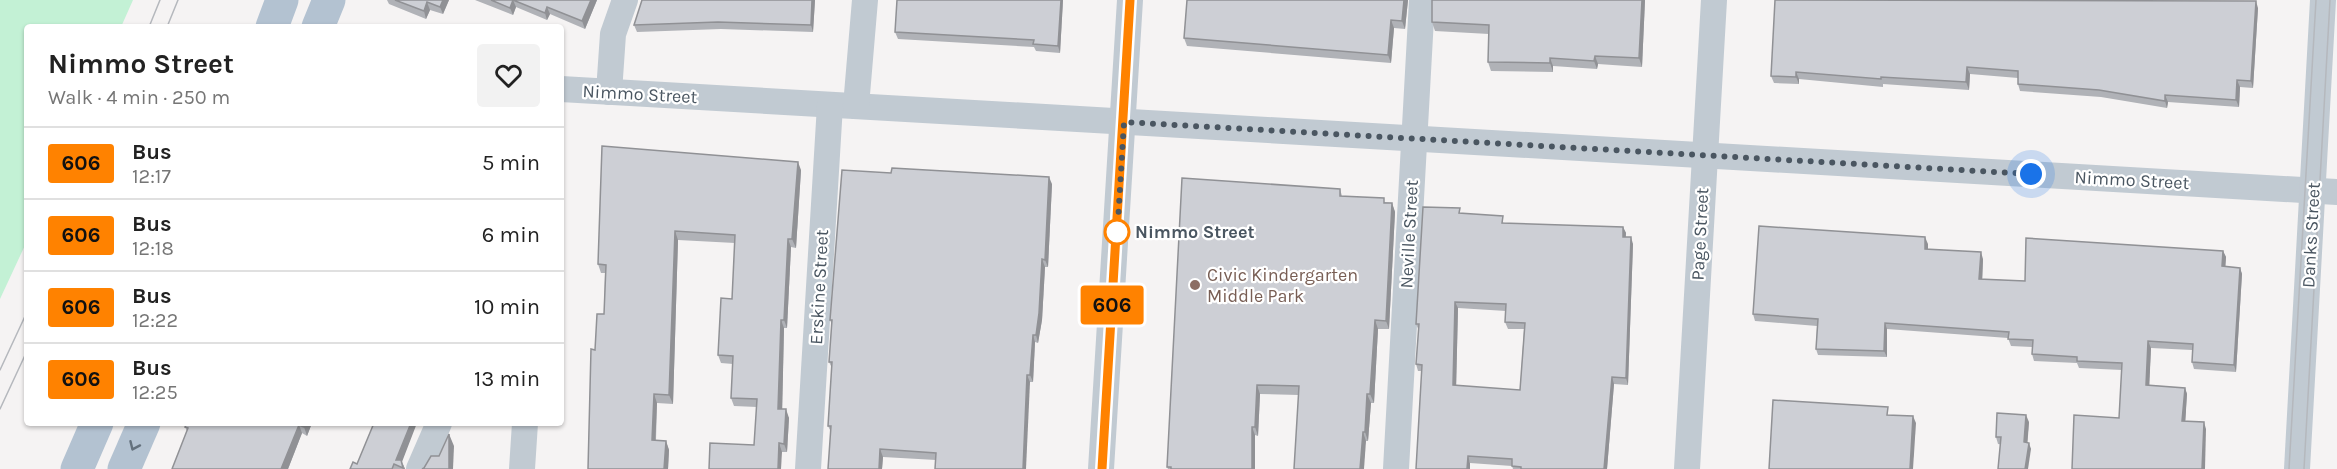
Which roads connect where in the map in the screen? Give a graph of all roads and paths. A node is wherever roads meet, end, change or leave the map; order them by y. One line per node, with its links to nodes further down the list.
1 (282, 0): 9 (main road)
2 (329, 0): 10 (main road)
3 (625, 0): 12 (street)
4 (865, 0): 14 (street)
5 (1130, 0): 15 (street)
6 (1422, 0): 16 (street, Neville Street)
7 (1714, 0): 17 (street, Page Street)
8 (2323, 0): 18 (street, Danks Street)
9 (273, 24)
10 (319, 24)
11 (564, 89): 12 (street, Nimmo Street)
12 (609, 92): 13 (street, Nimmo Street)
13 (830, 105): 14 (street, Nimmo Street); 27 (street, Erskine Street)
14 (856, 106): 15 (street, Nimmo Street)
15 (1124, 122): 16 (street, Nimmo Street); 28 (street)
16 (1414, 138): 17 (street, Nimmo Street); 29 (street, Neville Street)
17 (1705, 156): 18 (street, Nimmo Street); 30 (street, Page Street)
18 (2325, 191): 31 (street, Danks Street)
19 (96, 426): 23 (main road)
20 (143, 426): 24 (main road, one-way to 24)
21 (438, 426): 25 (street)
22 (525, 426): 26 (street)
23 (77, 469)
24 (124, 469)
25 (419, 469)
26 (522, 469)
27 (808, 469)
28 (1101, 469)
29 (1396, 469)
30 (1687, 469)
31 (2297, 469)

